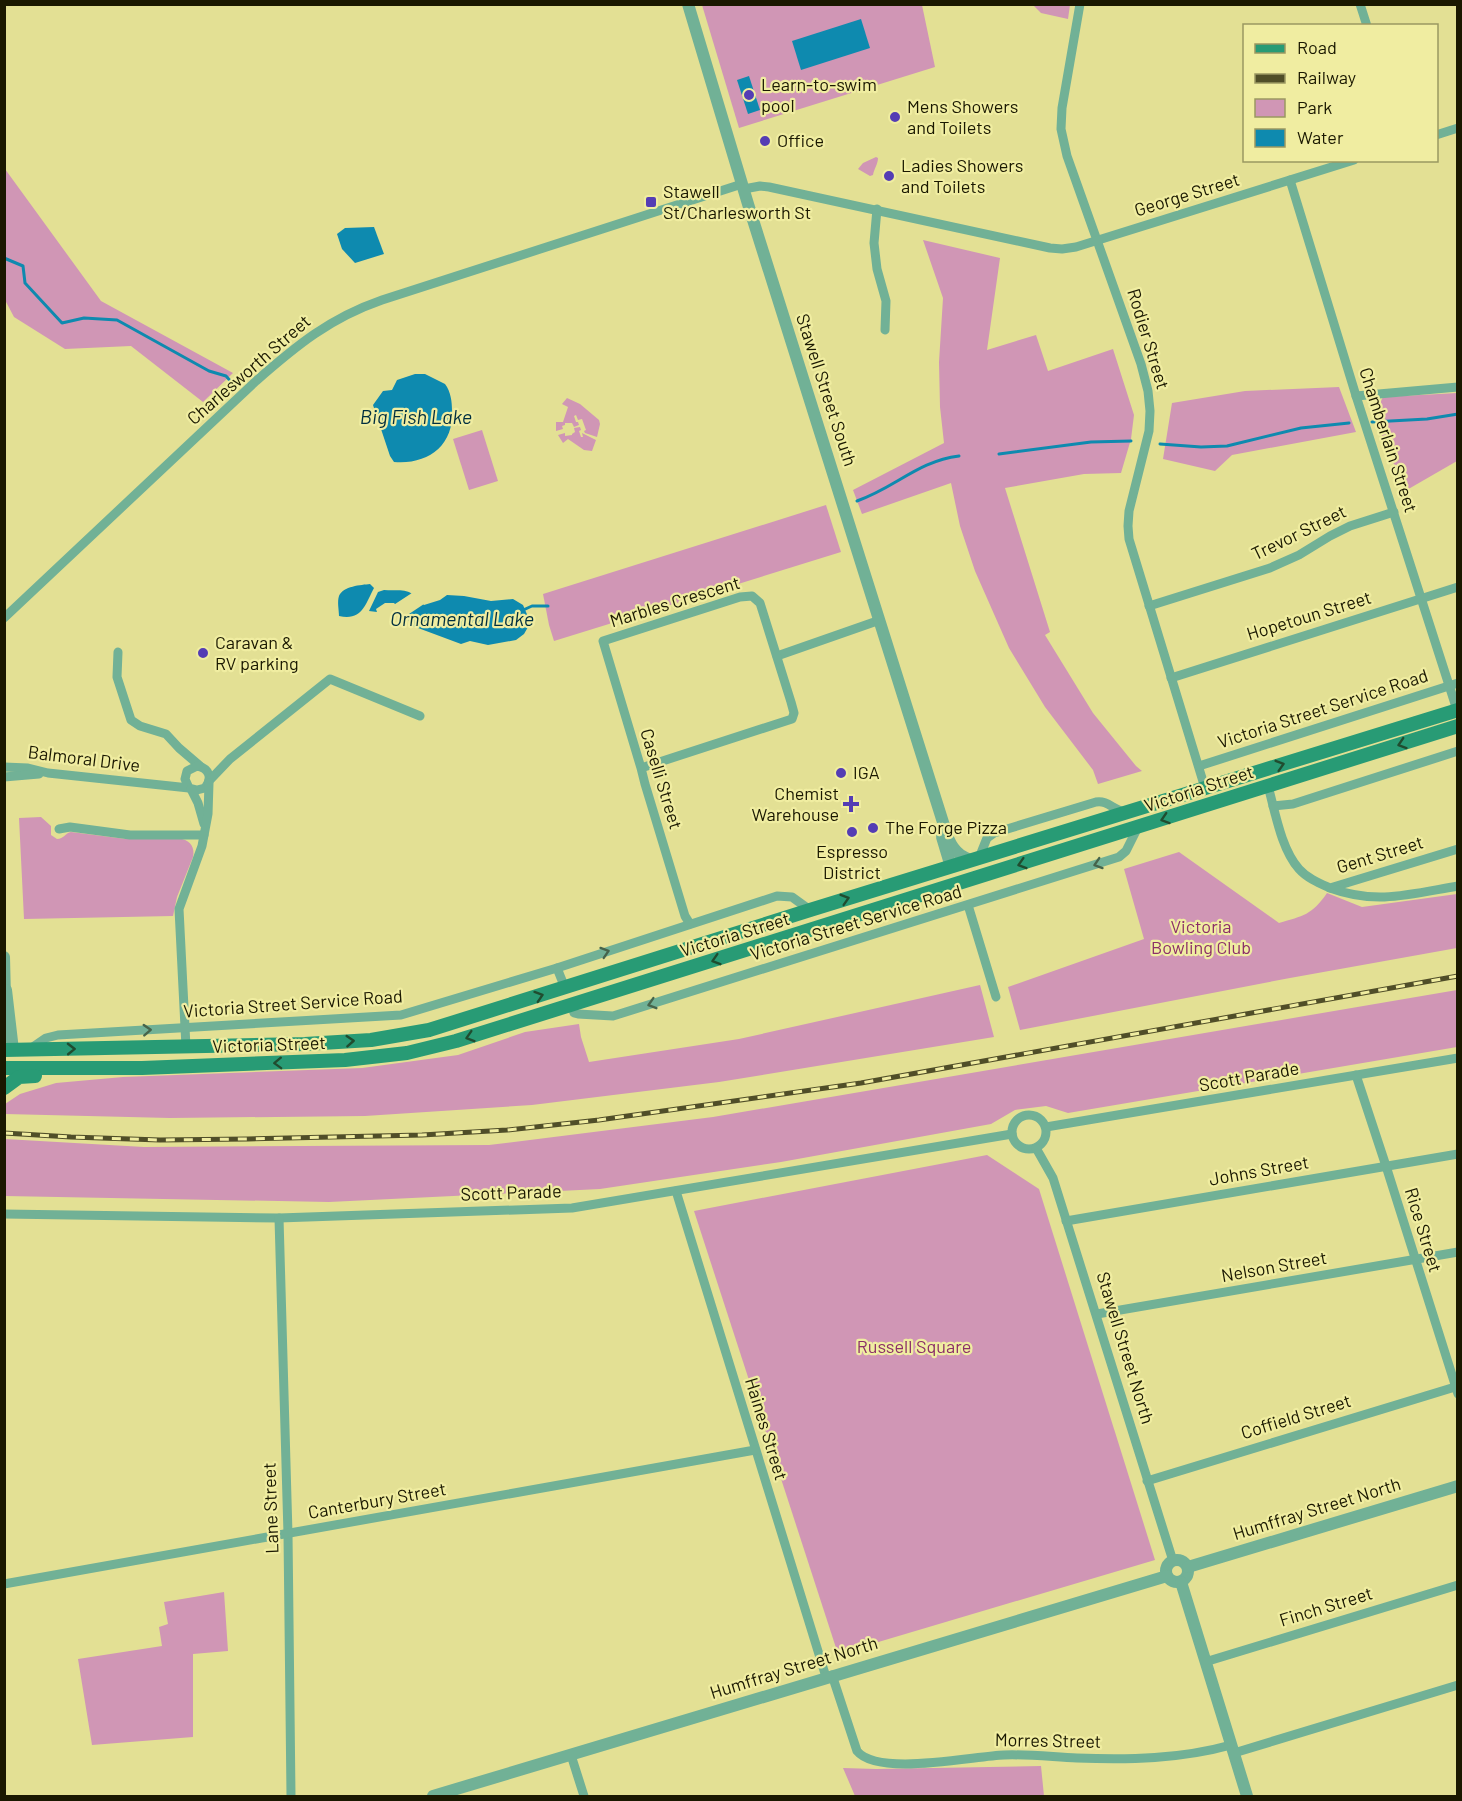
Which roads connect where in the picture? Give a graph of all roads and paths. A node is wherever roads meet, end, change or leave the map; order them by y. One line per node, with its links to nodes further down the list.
1 (688, 4): 9 (street, Stawell Street South)
2 (1080, 4): 11 (street, Rodier Street)
3 (1360, 4): 4 (street)
4 (1366, 24)
5 (1458, 128): 6 (street)
6 (1438, 135)
7 (1348, 162): 8 (street, George Street)
8 (1290, 180): 11 (street, George Street); 14 (street, Chamberlain Street)
9 (743, 187): 10 (street, Charlesworth Street); 19 (street, Charlesworth Street); 20 (street, Stawell Street South)
10 (877, 209): 11 (street, Charlesworth Street); 12 (street)
11 (1098, 240): 18 (street, Rodier Street)
12 (885, 330)
13 (1458, 387): 14 (street)
14 (1356, 396): 15 (street, Chamberlain Street)
15 (1394, 512): 17 (street, Chamberlain Street); 18 (street, Trevor Street)
16 (1458, 587): 17 (street, Hopetoun Street)
17 (1422, 598): 24 (street, Hopetoun Street); 25 (street, Chamberlain Street)
18 (1149, 606): 24 (street, Rodier Street)
19 (4, 618)
20 (880, 620): 23 (street); 41 (street, Stawell Street South)
21 (603, 641): 23 (street, Marbles Crescent); 35 (street, Caselli Street)
22 (118, 652): 29 (street)
23 (777, 656): 35 (street, Marbles Crescent)
24 (1171, 678): 32 (street, Rodier Street)
25 (1454, 684): 26 (street, Chamberlain Street); 32 (street, Victoria Street Service Road)
26 (1457, 710): 44 (main road, Victoria Street, one-way to 26)
27 (420, 716): 31 (street)
28 (1458, 726): 42 (main road, Victoria Street, one-way to 42)
29 (179, 748): 34 (street); 37 (street)
30 (1458, 751): 46 (street)
31 (230, 759): 34 (street); 39 (street)
32 (1199, 766): 44 (street, Rodier Street)
33 (4, 767): 36 (street, Balmoral Drive)
34 (201, 767): 37 (street); 39 (street)
35 (640, 768): 59 (street, Caselli Street)
36 (48, 773): 38 (street); 40 (street, Balmoral Drive)
37 (186, 774): 40 (street, Balmoral Drive); 43 (street)
38 (4, 777)
39 (209, 782): 43 (street); 50 (street)
40 (159, 785): 43 (street, Balmoral Drive)
41 (932, 786): 52 (street, Stawell Street South); 53 (street, Stawell Street South)
42 (1268, 786): 45 (main road, Victoria Street); 46 (street, Gent Street)
43 (190, 788): 50 (street)
44 (1205, 788): 45 (main road); 47 (main road, Victoria Street)
45 (1210, 804): 48 (main road, Victoria Street, one-way to 48)
46 (1273, 806): 56 (street, Gent Street)
47 (1127, 812): 52 (main road, Victoria Street); 52 (street)
48 (1138, 827): 54 (main road, Victoria Street, one-way to 54); 57 (street, Victoria Street Service Road, one-way to 57)
49 (59, 829): 50 (street)
50 (204, 832): 66 (street)
51 (1458, 849): 56 (street, Gent Street)
52 (976, 859): 53 (main road, Victoria Street)
53 (951, 867): 54 (main road); 58 (main road, Victoria Street, one-way to 53)
54 (972, 879): 65 (main road, Victoria Street, one-way to 65)
55 (1458, 886): 56 (street)
56 (1330, 888)
57 (968, 905): 64 (street); 65 (street, Victoria Street Service Road, one-way to 65)
58 (810, 910): 59 (street, Victoria Street Service Road); 62 (main road, Victoria Street)
59 (690, 924): 61 (street, Victoria Street Service Road, one-way to 59)
60 (4, 957): 63 (street)
61 (557, 968): 62 (street); 66 (street, Victoria Street Service Road)
62 (565, 988): 65 (main road); 67 (main road, Victoria Street, one-way to 62)
63 (5, 997): 69 (street)
64 (996, 997)
65 (572, 1006): 72 (main road, Victoria Street, one-way to 72)
66 (184, 1028): 67 (street); 68 (street, Victoria Street Service Road, one-way to 66)
67 (186, 1047): 68 (main road, Victoria Street, one-way to 67)
68 (30, 1049): 69 (main road, Victoria Street)
69 (9, 1050): 71 (main road)
70 (1458, 1058): 73 (street, Scott Parade)
71 (8, 1068): 72 (main road, Victoria Street); 74 (main road)
72 (142, 1068): 74 (main road)
73 (1356, 1076): 75 (street, Scott Parade); 79 (street, Rice Street)
74 (4, 1086)
75 (1046, 1127): 76 (street); 77 (street)
76 (1012, 1134): 77 (street); 80 (street, Scott Parade)
77 (1036, 1148): 83 (street, Stawell Street North)
78 (1458, 1154): 79 (street, Johns Street)
79 (1386, 1166): 83 (street, Johns Street); 85 (street, Rice Street)
80 (676, 1191): 82 (street, Scott Parade); 88 (street, Haines Street)
81 (4, 1214): 82 (street, Scott Parade)
82 (279, 1218): 91 (street, Lane Street)
83 (1066, 1221): 86 (street, Stawell Street North)
84 (1458, 1252): 85 (street, Nelson Street)
85 (1415, 1259): 86 (street, Nelson Street); 87 (street, Rice Street)
86 (1097, 1314): 89 (street, Stawell Street North)
87 (1456, 1389): 89 (street, Coffield Street)
88 (755, 1450): 91 (street, Canterbury Street); 99 (street, Haines Street)
89 (1147, 1481): 92 (street, Stawell Street North)
90 (1458, 1486): 93 (street, Humffray Street North)
91 (288, 1534): 96 (street, Canterbury Street); 104 (street, Lane Street)
92 (1173, 1561): 93 (street); 94 (street)
93 (1188, 1567): 95 (street)
94 (1167, 1576): 95 (street); 99 (street, Humffray Street North)
95 (1180, 1582): 98 (street)
96 (4, 1584)
97 (1458, 1585): 98 (street, Finch Street)
98 (1205, 1662): 101 (street)
99 (829, 1676): 102 (street, Humffray Street North); 103 (street, Haines Street)
100 (1458, 1685): 101 (street, Morres Street)
101 (1232, 1749): 103 (street, Morres Street); 107 (street)
102 (571, 1755): 105 (street, Humffray Street North); 106 (street)
103 (864, 1756)
104 (291, 1797)
105 (433, 1797)
106 (584, 1797)
107 (1247, 1797)

